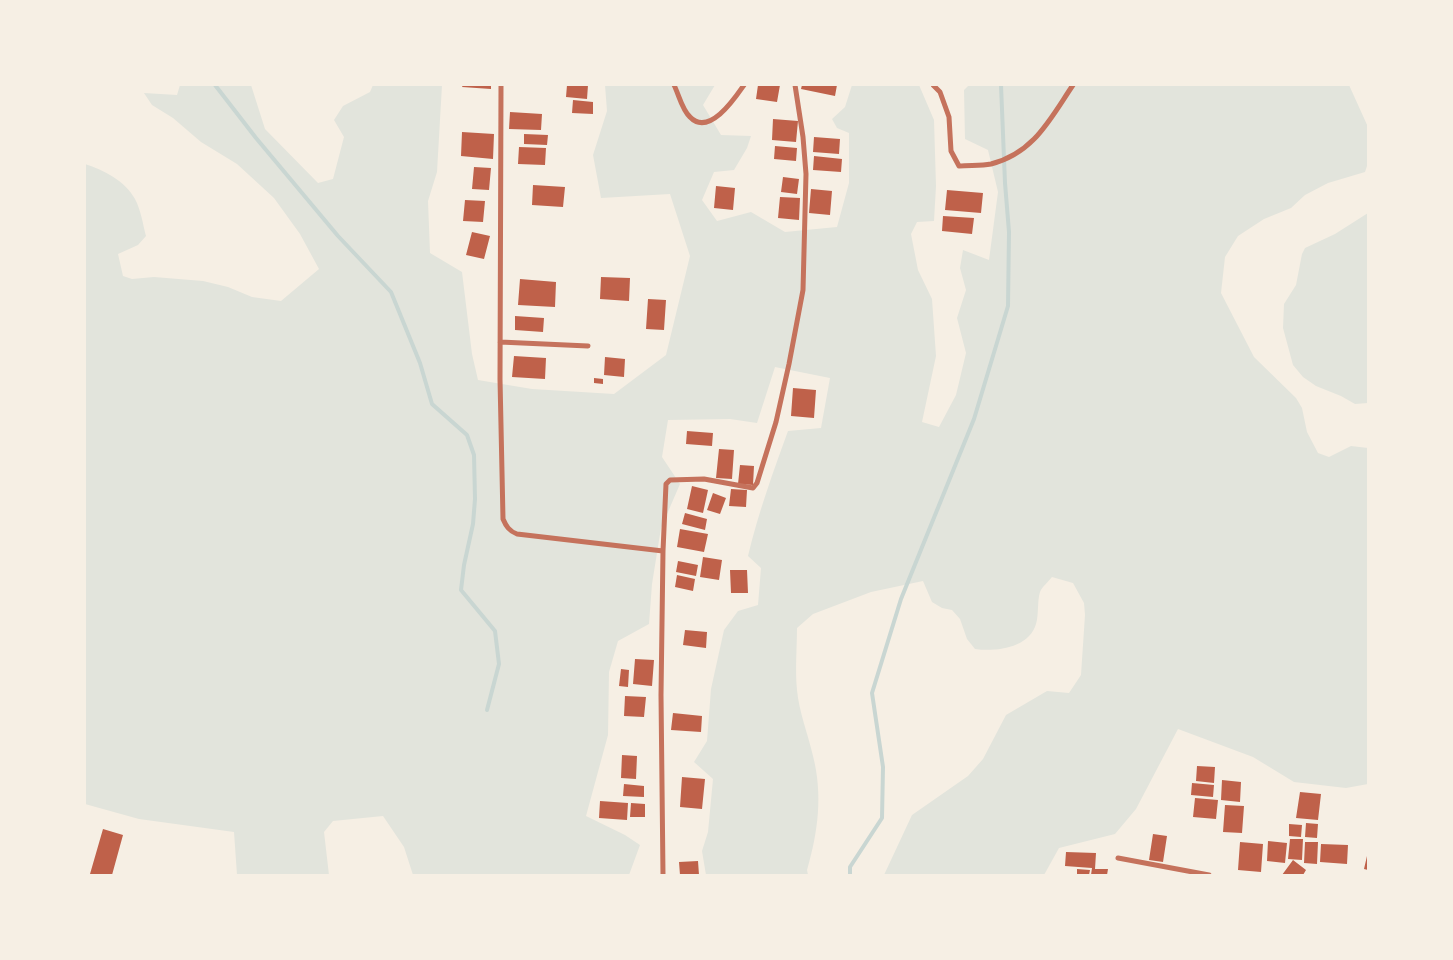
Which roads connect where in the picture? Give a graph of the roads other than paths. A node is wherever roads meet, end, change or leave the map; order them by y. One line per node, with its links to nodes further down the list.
1 (501, 85): 7 (street)
2 (674, 85): 3 (street)
3 (744, 85)
4 (795, 85): 9 (street)
5 (933, 85): 6 (street)
6 (1073, 85)
7 (500, 342): 8 (street); 9 (street)
8 (588, 346)
9 (663, 551): 11 (street)
10 (1118, 858): 12 (street)
11 (662, 875)
12 (1209, 875)

